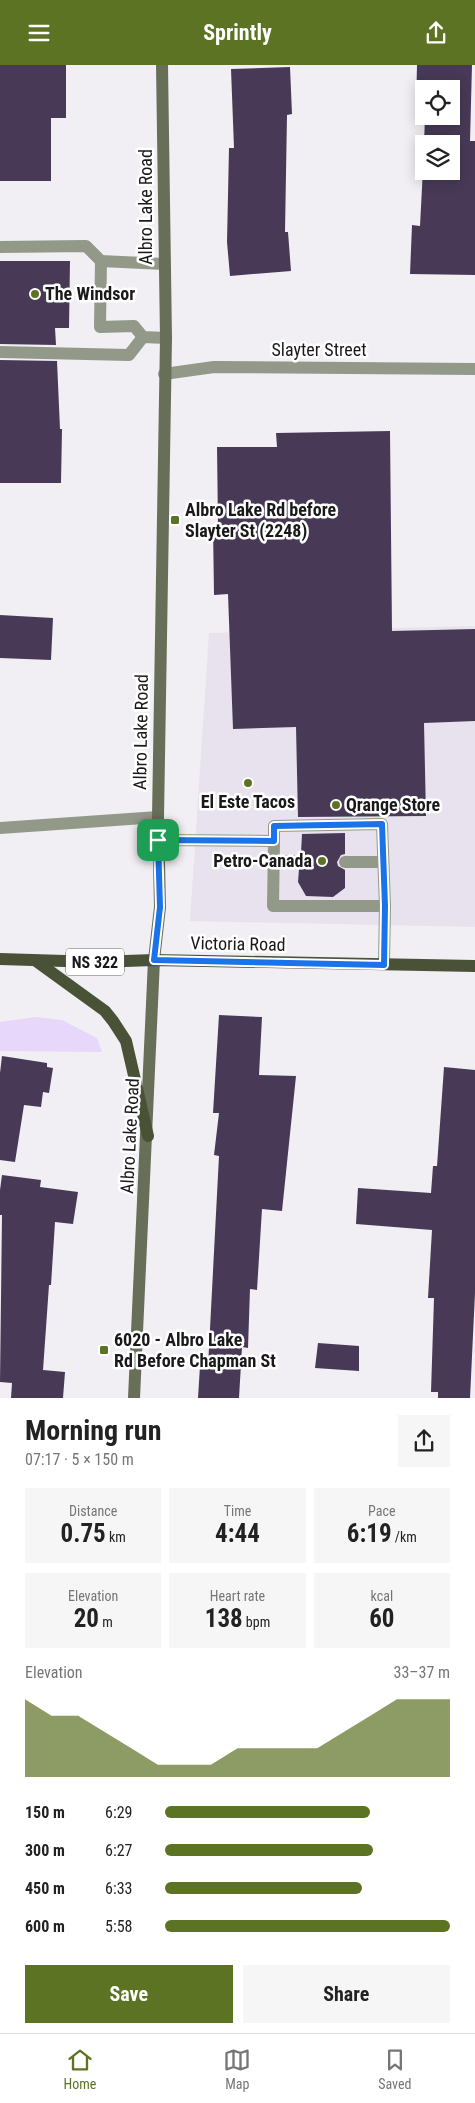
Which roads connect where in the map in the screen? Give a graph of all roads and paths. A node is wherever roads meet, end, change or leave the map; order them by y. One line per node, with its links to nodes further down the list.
1 (162, 65): 4 (street, Albro Lake Road)
2 (0, 247): 3 (street)
3 (100, 261): 4 (street); 5 (street)
4 (164, 264): 6 (street, Albro Lake Road)
5 (143, 337): 6 (street); 7 (street)
6 (166, 338): 9 (street, Albro Lake Road)
7 (0, 352)
8 (475, 369): 9 (street, Slayter Street)
9 (164, 374): 10 (street, Albro Lake Road)
10 (158, 817): 11 (street); 12 (street, Albro Lake Road)
11 (0, 828)
12 (158, 840): 13 (street); 20 (street, Albro Lake Road)
13 (274, 841): 14 (street); 17 (street)
14 (274, 861): 15 (street); 18 (street)
15 (300, 861)
16 (345, 862): 17 (street)
17 (383, 862): 18 (street)
18 (385, 906): 22 (street)
19 (0, 959): 21 (main road, Victoria Road / NS 322)
20 (154, 960): 21 (main road, Victoria Road / NS 322); 22 (main road, Victoria Road / NS 322); 24 (street, Albro Lake Road)
21 (36, 961): 24 (main road)
22 (384, 965): 23 (main road, Victoria Road / NS 322)
23 (475, 966)
24 (148, 1136): 25 (street, Albro Lake Road)
25 (134, 1398)

